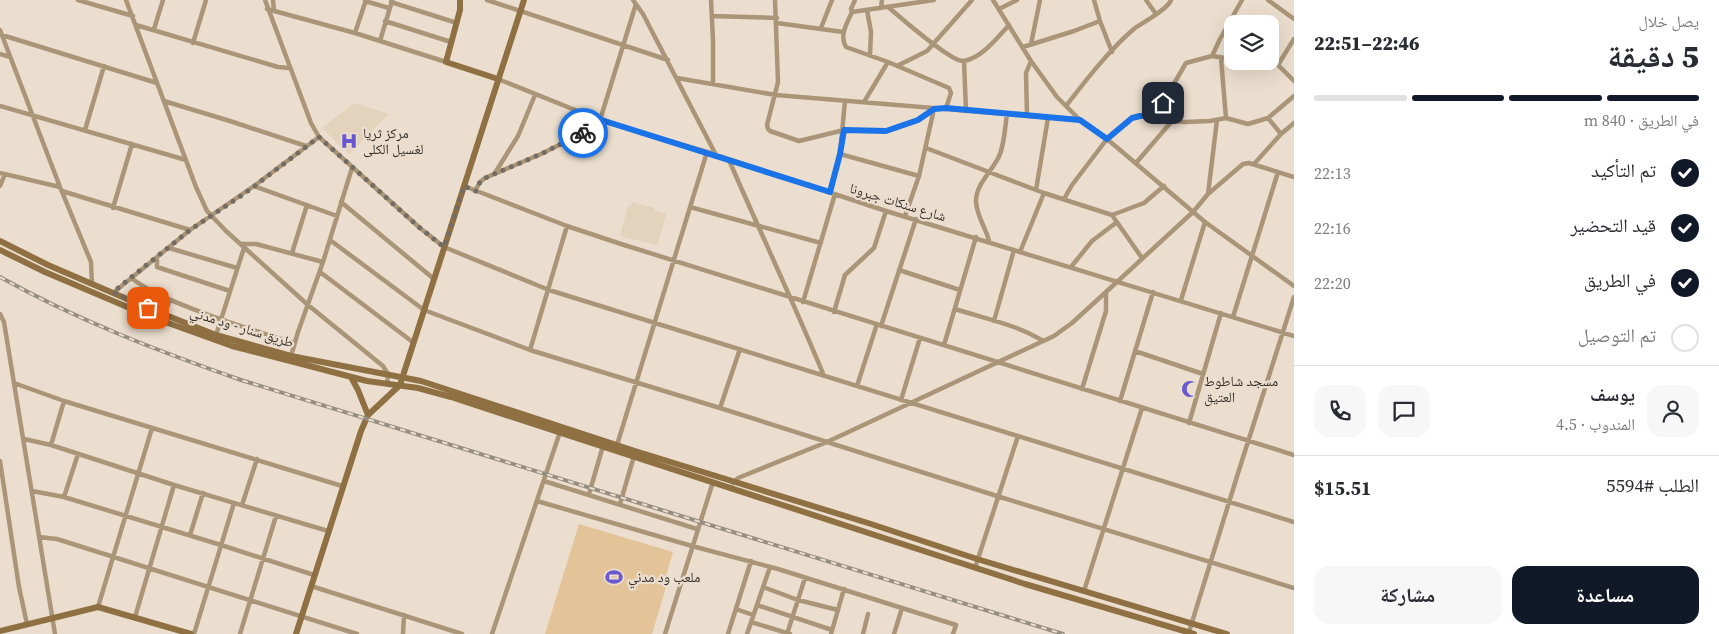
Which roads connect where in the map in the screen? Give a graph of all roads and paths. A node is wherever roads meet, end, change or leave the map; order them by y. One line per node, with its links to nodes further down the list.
1 (78, 0): 38 (street)
2 (126, 0): 38 (street)
3 (163, 0): 48 (street)
4 (206, 0): 55 (street)
5 (265, 0): 31 (street)
6 (273, 0): 35 (street)
7 (460, 0): 44 (main road)
8 (487, 0): 33 (street)
9 (524, 0): 33 (main road)
10 (710, 0): 39 (street)
11 (776, 0): 42 (street)
12 (832, 0): 47 (street)
13 (855, 0): 36 (street)
14 (882, 0): 30 (street)
15 (934, 0): 28 (street)
16 (972, 0): 56 (street)
17 (993, 0): 32 (street)
18 (1017, 0): 32 (street)
19 (1040, 0): 57 (street)
20 (1094, 0): 43 (street)
21 (1146, 0): 37 (street)
22 (1171, 0): 37 (street)
23 (1242, 0): 63 (street)
24 (1268, 0): 40 (street)
25 (365, 1): 29 (street); 51 (street)
26 (392, 1): 29 (street); 44 (street)
27 (634, 2): 58 (street); 67 (street)
28 (888, 7): 30 (street); 56 (street)
29 (389, 8): 41 (street)
30 (881, 8): 34 (street)
31 (267, 9): 35 (street); 76 (street)
32 (999, 9): 46 (street)
33 (520, 10): 58 (street); 78 (main road)
34 (867, 10): 36 (street); 62 (street)
35 (274, 11): 51 (street)
36 (852, 12): 49 (street)
37 (1156, 14): 60 (street)
38 (133, 16): 45 (street)
39 (712, 16): 42 (street); 81 (street)
40 (1294, 19)
41 (385, 21): 53 (street); 54 (street)
42 (777, 21): 47 (street); 83 (street)
43 (1100, 21): 57 (street); 60 (street)
44 (457, 23): 54 (main road)
45 (136, 25): 48 (street); 80 (street)
46 (1009, 25): 59 (street); 68 (street)
47 (821, 28): 49 (street)
48 (154, 30): 55 (street)
49 (843, 32): 62 (street)
50 (1, 33): 64 (street); 73 (street)
51 (355, 33): 53 (street)
52 (1294, 39): 72 (street)
53 (380, 41): 70 (street)
54 (451, 42): 70 (main road)
55 (194, 43): 76 (street)
56 (932, 44): 68 (street); 74 (street)
57 (1031, 44): 59 (street)
58 (622, 46): 67 (street); 101 (street)
59 (1023, 47): 69 (street)
60 (1112, 52): 89 (street)
61 (0, 54): 64 (street)
62 (870, 55): 71 (street)
63 (1212, 56): 65 (street); 96 (street)
64 (10, 57): 93 (street)
65 (1221, 58): 66 (street); 99 (street)
66 (1224, 58)
67 (668, 60): 77 (street)
68 (964, 61): 92 (street)
69 (1031, 61): 89 (street); 95 (street)
70 (446, 62): 78 (main road)
71 (888, 62): 74 (street); 87 (street)
72 (1279, 63)
73 (104, 66): 80 (street); 106 (street)
74 (897, 66): 90 (street)
75 (1279, 66): 79 (street)
76 (289, 68): 109 (street)
77 (677, 78): 81 (street); 116 (street)
78 (498, 79): 82 (street, شارع سنكات جبرونا); 130 (main road)
79 (1294, 82)
80 (157, 83): 85 (street)
81 (713, 83): 83 (street)
82 (535, 95): 97 (street, شارع سنكات جبرونا); 125 (street)
83 (776, 95): 86 (street); 107 (street)
84 (1294, 96): 100 (street)
85 (164, 101): 112 (street); 117 (street)
86 (845, 101): 87 (street); 107 (street)
87 (864, 102): 91 (street)
88 (0, 106): 93 (street)
89 (1066, 106): 102 (street)
90 (946, 108): 91 (street); 92 (street)
91 (934, 109): 107 (street); 113 (street)
92 (966, 111): 94 (street)
93 (33, 114): 106 (street); 132 (street)
94 (1007, 114): 95 (street); 122 (street)
95 (1027, 115): 98 (street)
96 (1155, 116): 104 (street); 110 (street)
97 (595, 118): 101 (street, شارع سنكات جبرونا); 125 (street)
98 (1048, 118): 102 (street); 133 (street)
99 (1226, 118): 100 (street); 103 (street)
100 (1268, 118): 108 (street)
101 (600, 120): 114 (street, شارع سنكات جبرونا)
102 (1080, 120): 110 (street)
103 (1217, 120): 104 (street); 138 (street)
104 (1172, 121): 119 (street)
105 (1294, 123): 108 (street)
106 (85, 130): 111 (street)
107 (844, 130): 115 (street)
108 (1281, 134): 120 (street)
109 (319, 137): 112 (street); 121 (street)
110 (1107, 139): 119 (street); 139 (street)
111 (132, 144): 117 (street); 143 (street)
112 (306, 146): 129 (street)
113 (926, 148): 122 (street); 126 (street)
114 (707, 152): 116 (street, شارع سنكات جبرونا); 142 (street)
115 (840, 154): 126 (street); 135 (street)
116 (716, 156): 118 (street, شارع سنكات جبرونا)
117 (186, 160): 147 (street)
118 (729, 160): 135 (street, شارع سنكات جبرونا); 154 (street)
119 (1136, 163): 131 (street)
120 (1254, 164): 123 (street); 138 (street)
121 (352, 168): 140 (street); 162 (street)
122 (987, 172): 133 (street); 159 (street)
123 (1278, 172): 127 (street); 167 (street)
124 (2, 173): 128 (street); 132 (street)
125 (494, 174): 134 (street)
126 (918, 176): 149 (street)
127 (1294, 177)
128 (0, 186)
129 (254, 186): 141 (street); 147 (street)
130 (464, 186): 134 (street); 162 (main road)
131 (1164, 186): 145 (street); 146 (street)
132 (61, 189): 143 (street); 179 (street)
133 (1036, 190): 136 (street)
134 (476, 191): 153 (street)
135 (830, 192): 137 (street, شارع سنكات جبرونا)
136 (1044, 192): 139 (street); 165 (street)
137 (835, 194): 144 (street, شارع سنكات جبرونا); 160 (street)
138 (1208, 194): 145 (street)
139 (1064, 199): 146 (street)
140 (341, 202): 148 (street); 177 (street)
141 (307, 205): 148 (street); 166 (street)
142 (690, 207): 154 (street); 170 (street)
143 (113, 208): 155 (street)
144 (886, 211): 149 (street, شارع سنكات جبرونا); 195 (street)
145 (1193, 212): 152 (street); 169 (street)
146 (1112, 215): 151 (street)
147 (211, 216): 155 (street); 161 (street)
148 (337, 216): 157 (street)
149 (905, 216): 150 (street, شارع سنكات جبرونا)
150 (916, 219): 156 (street, شارع سنكات جبرونا); 174 (street)
151 (1117, 222): 169 (street); 172 (street)
152 (1205, 222): 167 (street); 190 (street)
153 (567, 226): 170 (street); 181 (street)
154 (757, 226): 160 (street); 188 (street)
155 (190, 230): 163 (street)
156 (976, 237): 159 (street, شارع سنكات جبرونا); 182 (street)
157 (330, 240): 171 (street); 194 (street)
158 (0, 241): 179 (main road, طريق سنار - ود مدني)
159 (989, 242): 165 (street, شارع سنكات جبرونا)
160 (821, 244): 191 (street)
161 (242, 246): 166 (street); 173 (street); 192 (street)
162 (444, 247): 177 (main road); 181 (street)
163 (169, 248): 168 (street); 173 (street)
164 (0, 250): 216 (main road, طريق سنار - ود مدني)
165 (1017, 251): 172 (street, شارع سنكات جبرونا); 201 (street)
166 (292, 253): 171 (street)
167 (1251, 255): 180 (street); 199 (street)
168 (157, 257): 176 (street); 183 (street)
169 (1142, 258): 178 (street)
170 (674, 260): 188 (street); 202 (street)
171 (324, 262): 175 (street)
172 (1071, 267): 178 (street, شارع سنكات جبرونا)
173 (237, 268): 183 (street)
174 (899, 270): 182 (street); 203 (street)
175 (320, 272): 192 (street); 210 (street)
176 (131, 278): 184 (street); 189 (street)
177 (434, 279): 194 (main road)
178 (1117, 282): 185 (street); 186 (street, شارع سنكات جبرونا)
179 (92, 284): 184 (main road, طريق سنار - ود مدني)
180 (1294, 286)
181 (549, 290): 202 (street); 213 (street)
182 (960, 290): 193 (street)
183 (230, 291): 200 (street)
184 (113, 292): 198 (main road, طريق سنار - ود مدني)
185 (1106, 292): 208 (street); 228 (street)
186 (1153, 292): 190 (street, شارع سنكات جبرونا); 214 (street)
187 (1294, 297): 204 (street)
188 (792, 298): 191 (street); 222 (street)
189 (170, 300): 198 (street); 200 (street)
190 (1181, 300): 196 (street, شارع سنكات جبرونا)
191 (803, 302): 195 (street)
192 (308, 305): 209 (street); 218 (street)
193 (955, 309): 201 (street); 211 (street)
194 (424, 310): 210 (main road); 213 (street)
195 (834, 312): 203 (street)
196 (1221, 313): 199 (street, شارع سنكات جبرونا); 219 (street)
197 (0, 314): 223 (street)
198 (164, 315): 205 (main road, طريق سنار - ود مدني)
199 (1233, 317): 204 (street, شارع سنكات جبرونا)
200 (221, 319): 205 (street); 209 (street)
201 (994, 321): 208 (street)
202 (656, 322): 212 (street); 224 (street)
203 (879, 325): 207 (street); 227 (street)
204 (1283, 333): 206 (street, شارع سنكات جبرونا); 241 (street)
205 (216, 335): 215 (main road, طريق سنار - ود مدني)
206 (1294, 336)
207 (920, 338): 211 (street); 229 (street)
208 (1043, 341): 217 (street)
209 (295, 343): 215 (street)
210 (414, 343): 221 (main road)
211 (944, 345): 217 (street)
212 (740, 349): 222 (street); 233 (street)
213 (530, 350): 224 (street)
214 (1135, 351): 219 (street); 231 (street)
215 (292, 356): 216 (main road, طريق سنار - ود مدني)
216 (313, 363): 218 (main road); 220 (main road)
217 (996, 363): 228 (street); 232 (street)
218 (388, 374): 221 (main road); 225 (street)
219 (1203, 374): 236 (street)
220 (350, 376): 225 (main road); 235 (main road)
221 (404, 376): 226 (main road); 238 (main road)
222 (824, 376): 227 (street)
223 (14, 383): 230 (street); 240 (street)
224 (637, 383): 233 (street); 244 (street)
225 (387, 384): 226 (main road)
226 (400, 385): 235 (main road); 238 (main road)
227 (857, 386): 229 (street)
228 (1082, 389): 231 (street)
229 (901, 400): 232 (street)
230 (64, 401): 237 (street); 243 (street)
231 (1120, 401): 234 (street)
232 (910, 403): 239 (street); 242 (street)
233 (720, 408): 242 (street)
234 (1142, 408): 236 (street); 251 (street)
235 (368, 414): 258 (main road)
236 (1189, 423): 241 (street)
237 (152, 428): 249 (street); 252 (street)
238 (561, 429): 244 (main road); 245 (main road); 254 (street)
239 (1018, 436): 251 (street); 263 (street)
240 (24, 439): 243 (street); 260 (street)
241 (1249, 440): 247 (street); 266 (street)
242 (827, 442): 255 (street); 263 (street)
243 (51, 445): 246 (street)
244 (617, 445): 253 (main road)
245 (603, 446): 248 (main road); 262 (street)
246 (78, 454): 252 (street); 264 (street)
247 (1294, 455)
248 (634, 456): 256 (main road); 268 (street)
249 (257, 459): 258 (street); 269 (street)
250 (0, 461): 313 (street)
251 (1123, 469): 266 (street); 275 (street)
252 (138, 473): 257 (street); 270 (street)
253 (716, 476): 255 (main road); 256 (street)
254 (544, 481): 262 (street); 265 (street)
255 (733, 482): 259 (street); 283 (main road)
256 (713, 483): 259 (main road); 274 (street)
257 (174, 485): 261 (street); 273 (street)
258 (342, 486): 276 (main road)
259 (730, 489): 287 (main road)
260 (32, 491): 264 (street); 278 (street)
261 (203, 494): 267 (street); 277 (street)
262 (588, 494): 268 (street)
263 (997, 496): 275 (street); 283 (street)
264 (64, 497): 270 (street)
265 (537, 501): 280 (street); 325 (street)
266 (1229, 502): 272 (street); 285 (street)
267 (234, 503): 269 (street); 279 (street)
268 (620, 504): 274 (street)
269 (242, 505): 271 (street)
270 (125, 515): 273 (street); 281 (street)
271 (276, 516): 276 (street); 282 (street)
272 (1294, 522)
273 (162, 526): 277 (street); 288 (street)
274 (697, 529): 280 (street)
275 (1104, 529): 285 (street); 296 (street)
276 (328, 532): 289 (main road)
277 (190, 535): 279 (street)
278 (40, 538): 281 (street); 309 (street)
279 (221, 545): 282 (street); 292 (street)
280 (692, 546): 284 (street); 326 (street)
281 (112, 558): 288 (street); 300 (street)
282 (263, 558): 289 (street); 298 (street)
283 (977, 559): 287 (street); 296 (main road)
284 (750, 562): 286 (street); 302 (street)
285 (1211, 562): 294 (street); 312 (street)
286 (770, 567): 290 (street); 293 (street)
287 (974, 568): 317 (main road)
288 (149, 569): 292 (street); 308 (street)
289 (314, 575): 291 (main road)
290 (805, 578): 295 (street); 297 (street)
291 (311, 586): 305 (main road); 306 (street)
292 (208, 587): 298 (street); 319 (street)
293 (763, 587): 297 (street); 299 (street)
294 (1294, 588)
295 (844, 589): 301 (street); 303 (street)
296 (1084, 591): 312 (main road)
297 (798, 600): 303 (street); 310 (street)
298 (250, 601): 305 (street); 320 (street)
299 (757, 605): 307 (street); 310 (street)
300 (98, 607): 308 (main road); 309 (main road)
301 (902, 608): 331 (street); 332 (street)
302 (736, 609): 307 (street); 327 (street)
303 (838, 610): 316 (street)
304 (868, 614): 330 (street)
305 (302, 615): 315 (street); 321 (main road)
306 (404, 615): 323 (street); 324 (street)
307 (753, 615): 311 (street)
308 (135, 616): 319 (main road)
309 (53, 618): 313 (main road); 318 (street)
310 (792, 618): 316 (street); 329 (street)
311 (751, 622): 328 (street); 329 (street)
312 (1192, 623): 317 (street); 333 (main road)
313 (27, 624): 314 (main road)
314 (0, 632)
315 (345, 632): 322 (street)
316 (831, 632)
317 (1192, 633)
318 (55, 634)
319 (192, 634)
320 (240, 634)
321 (296, 634)
322 (357, 634)
323 (403, 634)
324 (462, 634)
325 (492, 634)
326 (665, 634)
327 (728, 634)
328 (747, 634)
329 (788, 634)
330 (862, 634)
331 (894, 634)
332 (953, 634)
333 (1227, 634)

